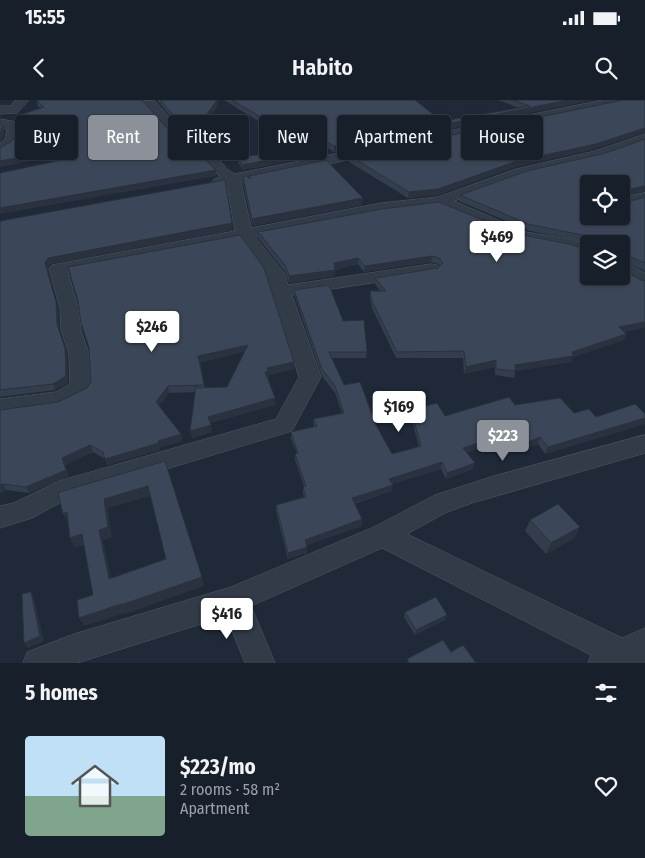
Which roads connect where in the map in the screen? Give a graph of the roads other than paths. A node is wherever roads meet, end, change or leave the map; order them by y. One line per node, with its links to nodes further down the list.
1 (23, 100): 4 (street)
2 (144, 100): 8 (street)
3 (620, 100): 8 (street)
4 (0, 110)
5 (0, 124): 7 (street)
6 (645, 138): 11 (street)
7 (0, 148)
8 (233, 179): 9 (street); 13 (street)
9 (204, 184)
10 (645, 197): 12 (street)
11 (440, 200): 13 (street); 14 (street)
12 (630, 201)
13 (244, 233): 18 (street); 19 (street)
14 (580, 248)
15 (431, 269): 18 (street)
16 (630, 272): 17 (street)
17 (645, 281)
18 (281, 291): 21 (street)
19 (0, 407)
20 (645, 444): 22 (street)
21 (0, 517)
22 (383, 535): 23 (street); 25 (street)
23 (234, 600): 24 (street); 27 (street)
24 (76, 656): 26 (street)
25 (625, 656)
26 (38, 663)
27 (260, 663)

